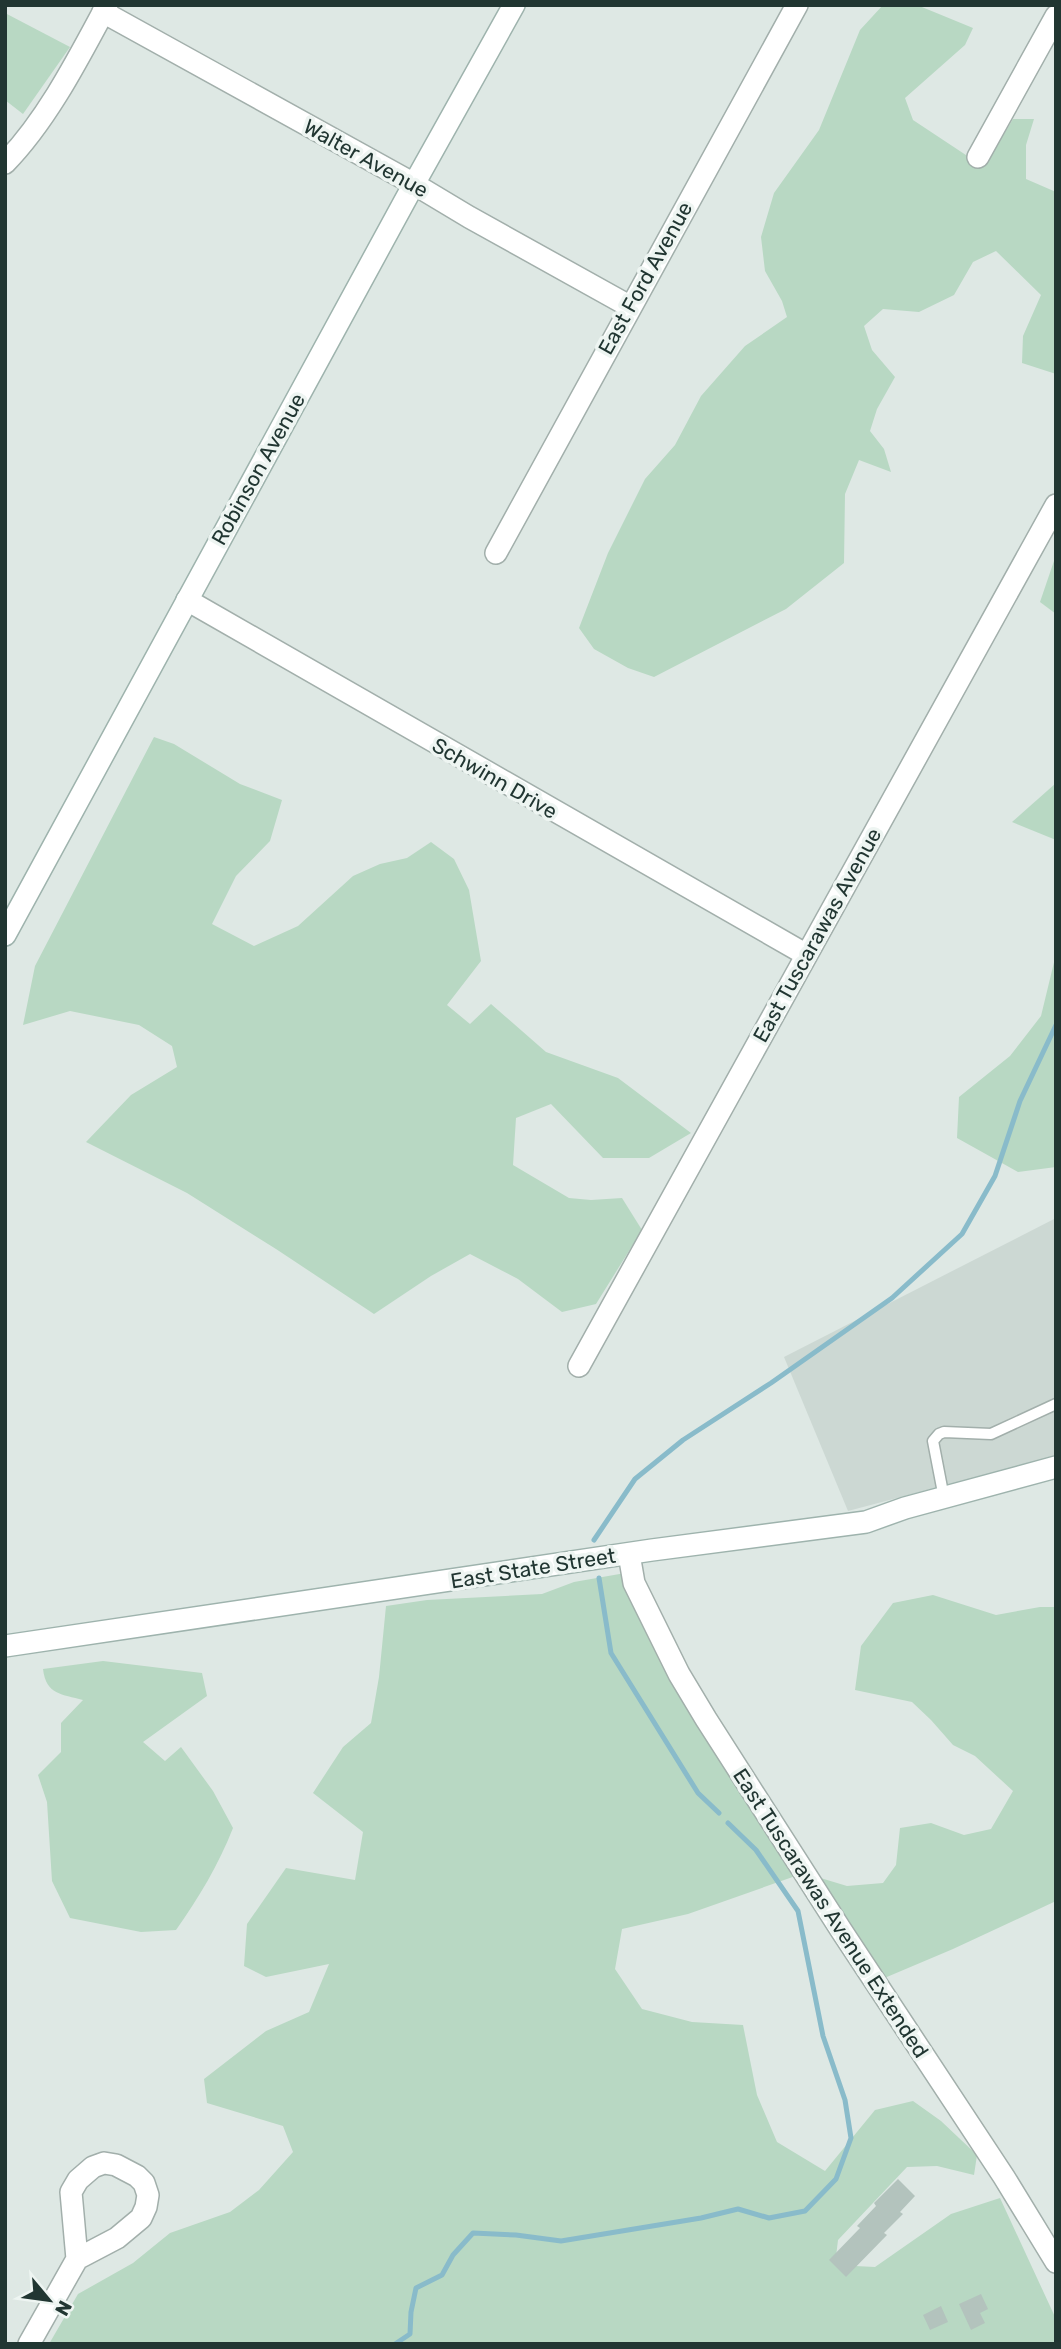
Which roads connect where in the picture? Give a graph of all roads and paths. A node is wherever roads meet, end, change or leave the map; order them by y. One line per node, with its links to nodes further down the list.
1 (514, 5): 7 (street, Robinson Avenue)
2 (797, 5): 8 (street, East Ford Avenue)
3 (105, 9): 6 (street); 7 (street, Walter Avenue)
4 (1056, 16): 5 (street)
5 (978, 157)
6 (5, 163)
7 (414, 184): 8 (street, Walter Avenue); 11 (street, Robinson Avenue)
8 (629, 306): 10 (street, East Ford Avenue)
9 (1056, 505): 13 (street, East Tuscarawas Avenue)
10 (496, 553)
11 (187, 600): 12 (street, Robinson Avenue); 13 (street, Schwinn Drive)
12 (5, 934)
13 (805, 954): 14 (street, East Tuscarawas Avenue)
14 (579, 1366)
15 (1056, 1404): 17 (lane)
16 (1056, 1467): 17 (street, East State Street)
17 (944, 1498): 18 (street, East State Street)
18 (629, 1554): 19 (street, East State Street); 21 (street, East Tuscarawas Avenue Extended)
19 (5, 1646)
20 (77, 2259): 20 (street); 22 (street)
21 (1056, 2262)
22 (29, 2344)

